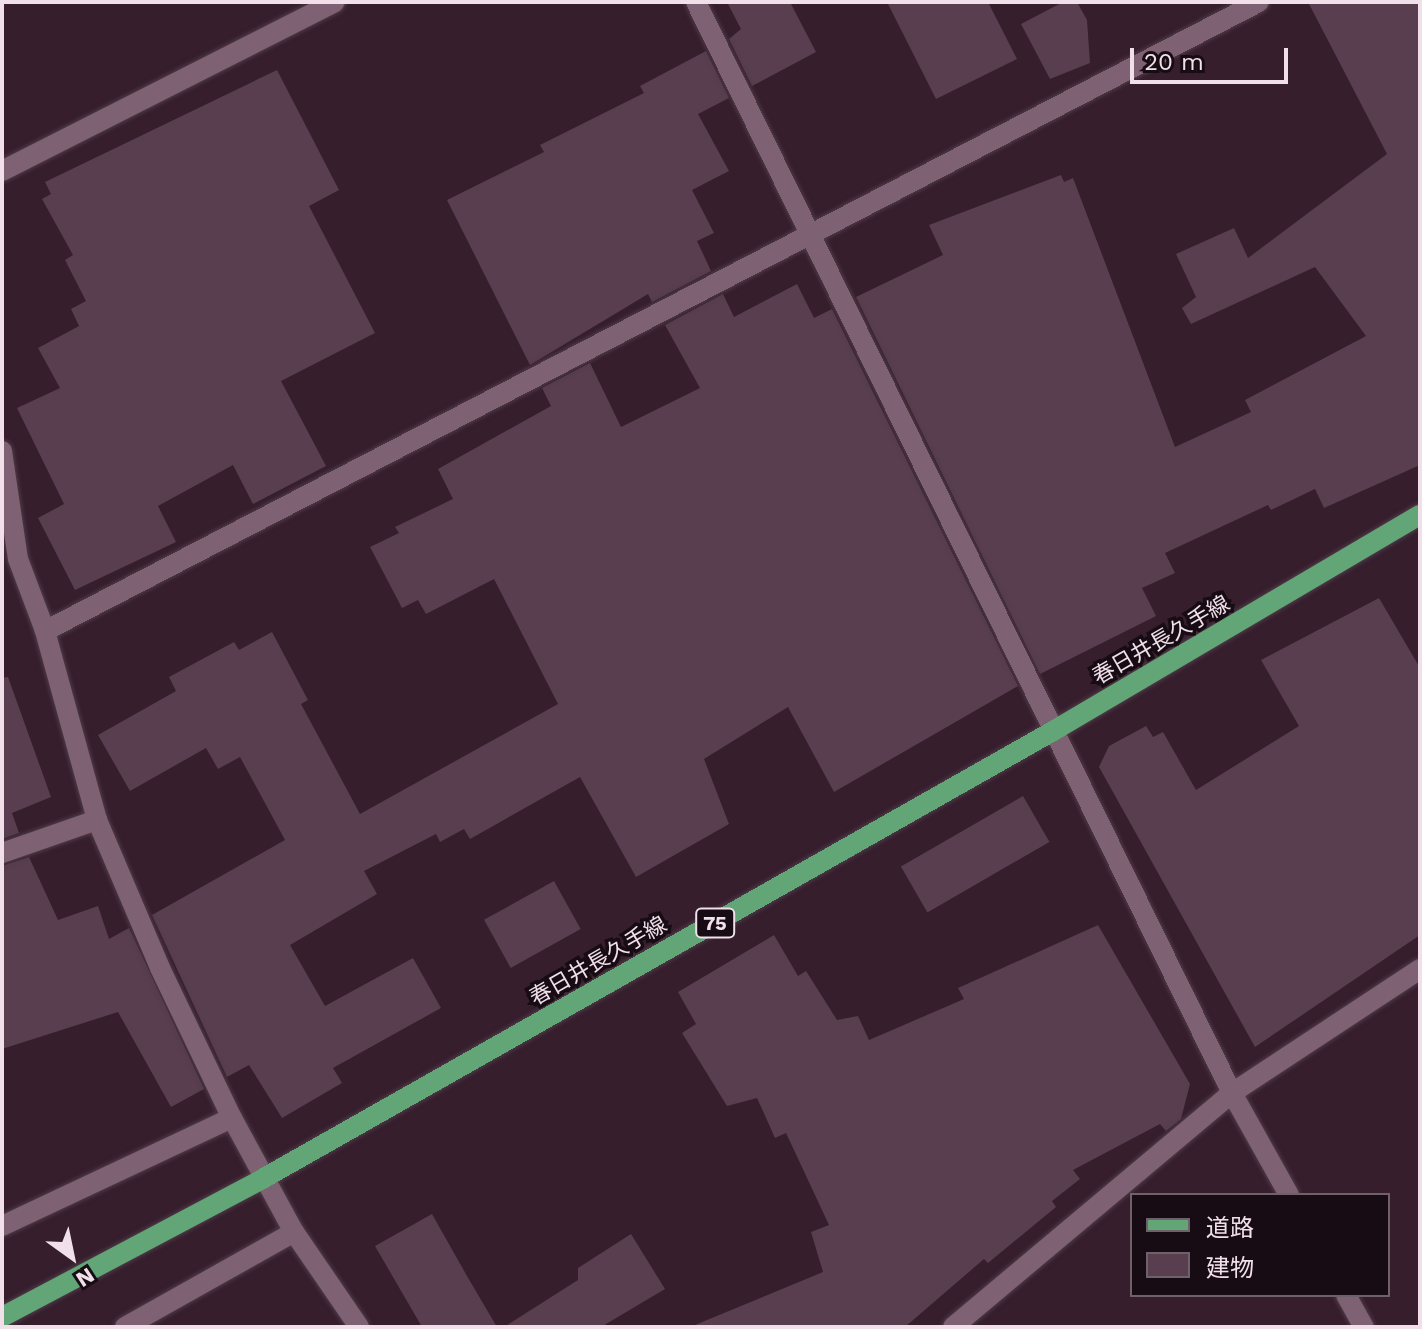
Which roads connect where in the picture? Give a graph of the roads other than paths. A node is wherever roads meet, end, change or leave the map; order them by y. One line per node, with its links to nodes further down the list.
1 (335, 2): 4 (street)
2 (696, 2): 5 (street)
3 (1259, 2): 5 (street)
4 (2, 171)
5 (808, 233): 8 (street); 9 (street)
6 (2, 451): 8 (street)
7 (1420, 515): 9 (main road, 春日井長久手線 / 75)
8 (45, 631): 10 (street)
9 (1053, 731): 13 (street); 15 (main road, 春日井長久手線 / 75)
10 (97, 820): 11 (street); 14 (street)
11 (2, 853)
12 (1420, 969): 13 (street)
13 (1232, 1093): 16 (street); 23 (street)
14 (232, 1118): 15 (street); 17 (street)
15 (264, 1178): 18 (street); 20 (main road, 春日井長久手線 / 75)
16 (1288, 1193)
17 (2, 1226)
18 (294, 1232): 21 (street); 22 (street)
19 (1347, 1297): 24 (street)
20 (2, 1317)
21 (125, 1327)
22 (359, 1327)
23 (953, 1327)
24 (1364, 1327)

